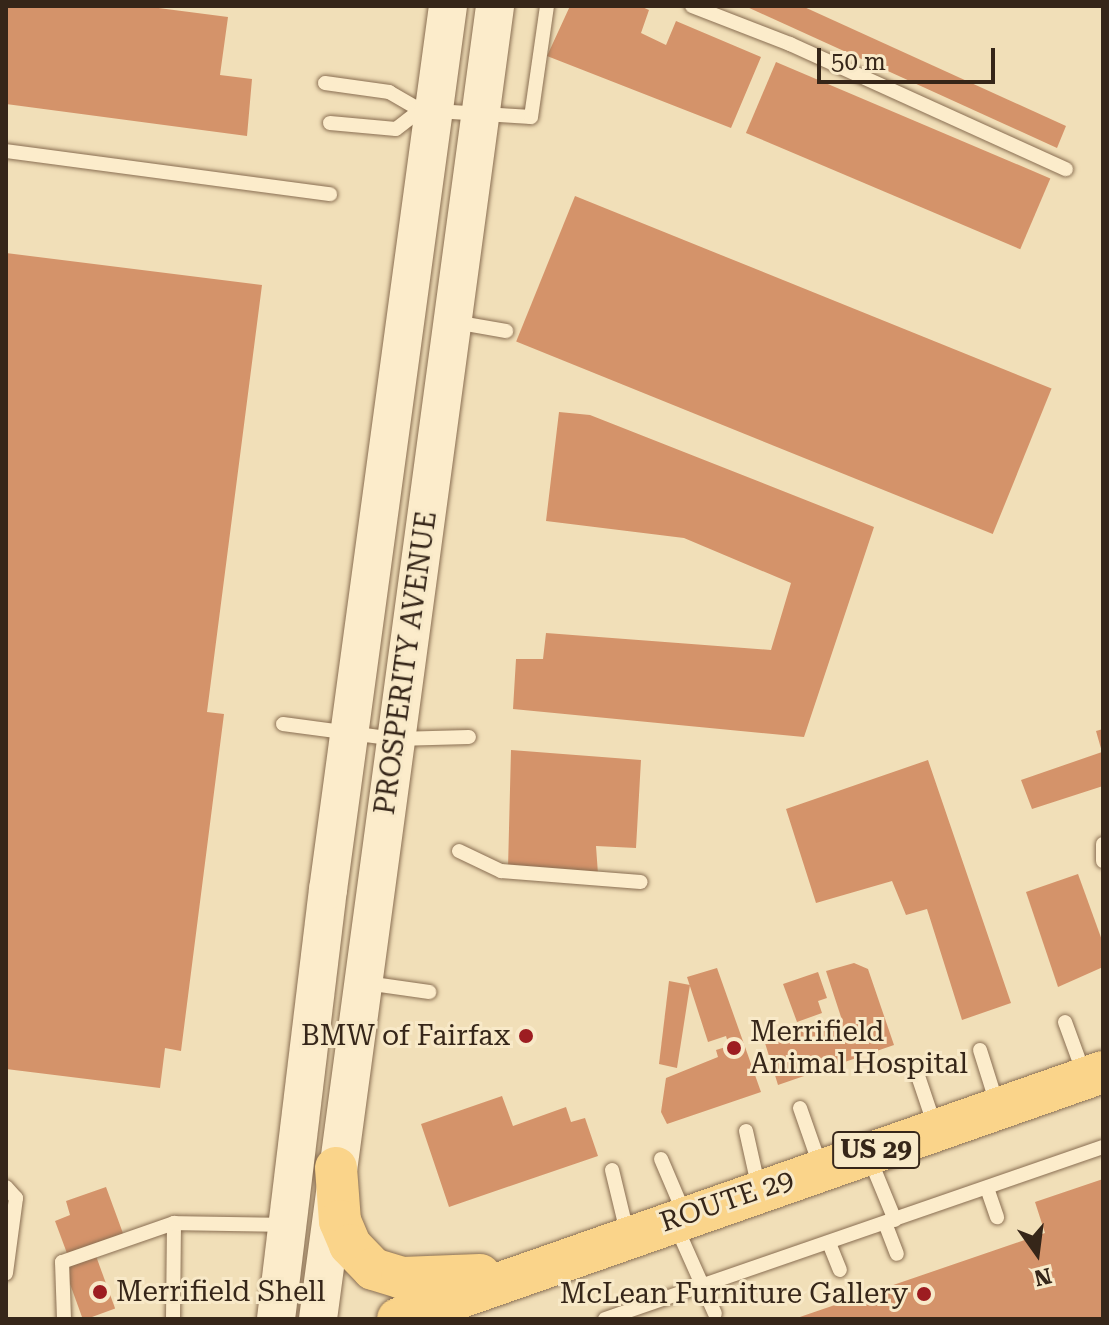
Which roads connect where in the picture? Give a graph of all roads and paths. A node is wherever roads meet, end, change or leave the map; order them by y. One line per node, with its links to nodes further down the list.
1 (448, 6): 6 (main road, PROSPERITY AVENUE)
2 (495, 6): 7 (main road, PROSPERITY AVENUE)
3 (547, 6): 7 (lane)
4 (692, 6): 10 (lane)
5 (325, 83): 6 (lane)
6 (426, 111): 7 (lane); 8 (lane); 15 (main road, PROSPERITY AVENUE)
7 (479, 116): 12 (main road, PROSPERITY AVENUE)
8 (330, 123)
9 (6, 151): 11 (lane)
10 (1066, 169)
11 (330, 194)
12 (452, 321): 13 (lane); 17 (main road, PROSPERITY AVENUE)
13 (506, 331)
14 (283, 724): 15 (lane)
15 (351, 733): 17 (lane); 45 (main road, PROSPERITY AVENUE)
16 (469, 737): 17 (lane)
17 (396, 739): 22 (main road, PROSPERITY AVENUE)
18 (1103, 844): 20 (lane)
19 (459, 851): 21 (lane)
20 (1103, 861)
21 (641, 882)
22 (362, 982): 23 (lane); 35 (main road, PROSPERITY AVENUE)
23 (429, 992)
24 (1065, 1022): 27 (lane)
25 (980, 1050): 29 (lane)
26 (916, 1070): 30 (lane)
27 (1094, 1075): 29 (main road, ROUTE 29 / US 29)
28 (800, 1108): 36 (lane)
29 (998, 1108): 30 (main road, ROUTE 29 / US 29)
30 (936, 1129): 33 (main road, ROUTE 29 / US 29)
31 (746, 1131): 40 (lane)
32 (1103, 1147): 39 (lane)
33 (867, 1153): 36 (main road, ROUTE 29 / US 29); 43 (lane)
34 (661, 1159): 42 (lane)
35 (336, 1168): 50 (main road); 58 (main road, PROSPERITY AVENUE)
36 (821, 1169): 40 (main road, ROUTE 29 / US 29)
37 (612, 1170): 46 (lane)
38 (6, 1187): 51 (lane)
39 (987, 1188): 41 (lane); 43 (lane)
40 (760, 1190): 42 (main road, ROUTE 29 / US 29)
41 (997, 1217)
42 (679, 1218): 46 (main road, ROUTE 29 / US 29); 52 (lane)
43 (890, 1221): 47 (lane); 48 (lane)
44 (174, 1223): 45 (lane); 55 (lane); 56 (lane)
45 (285, 1225): 57 (main road, PROSPERITY AVENUE)
46 (629, 1236): 50 (main road, ROUTE 29 / US 29)
47 (829, 1243): 49 (lane); 52 (lane)
48 (897, 1254)
49 (840, 1270)
50 (529, 1271): 53 (main road, ROUTE 29 / US 29)
51 (6, 1273)
52 (703, 1285): 54 (lane); 60 (lane)
53 (462, 1309): 59 (main road, ROUTE 29 / US 29)
54 (715, 1314)
55 (64, 1319)
56 (173, 1319)
57 (276, 1319)
58 (318, 1319)
59 (398, 1319)
60 (605, 1319)

